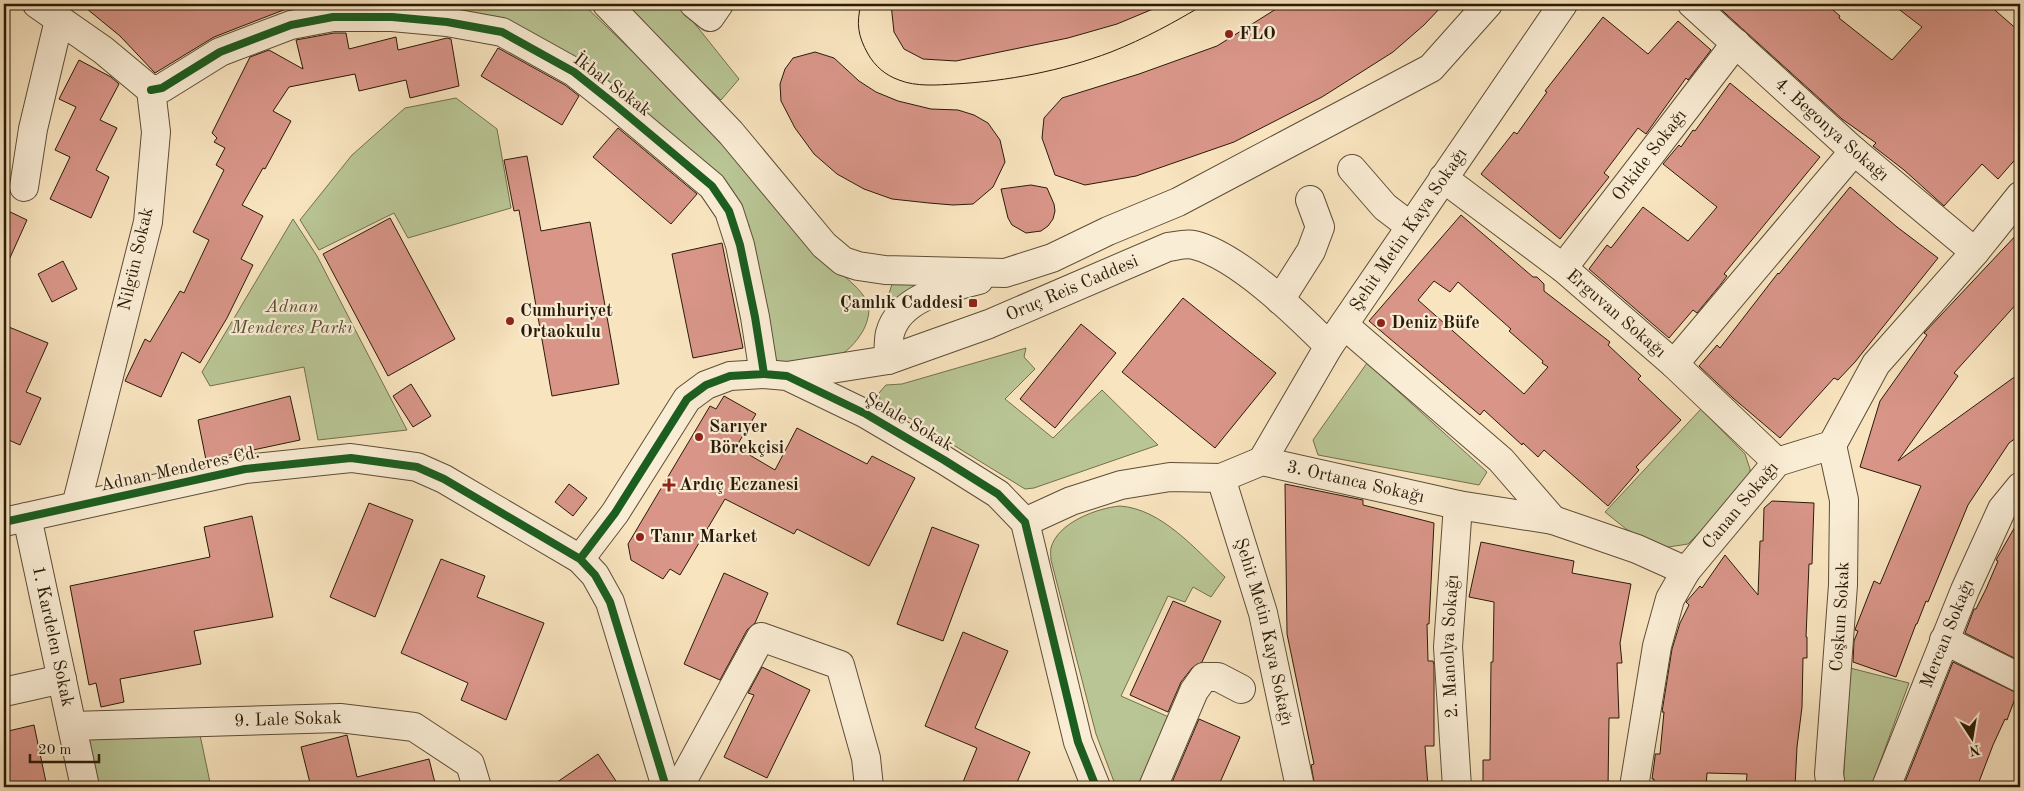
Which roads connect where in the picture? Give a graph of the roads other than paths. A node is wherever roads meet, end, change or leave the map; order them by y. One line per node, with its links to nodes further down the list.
1 (37, 4): 8 (street)
2 (607, 4): 20 (street)
3 (694, 4): 4 (street)
4 (719, 4)
5 (1488, 4): 20 (street)
6 (1563, 4): 13 (street, Şehit Metin Kaya Sokağı)
7 (1692, 4): 9 (street, 4. Begonya Sokağı)
8 (59, 20): 10 (street); 14 (street)
9 (1736, 43): 11 (street, 4. Begonya Sokağı); 19 (street, Orkide Sokağı)
10 (151, 90): 25 (street, İkbal Sokak); 31 (street, Nilgün Sokak)
11 (1854, 151): 18 (street, 4. Begonya Sokağı); 24 (street)
12 (1352, 169): 17 (street)
13 (1444, 178): 17 (street, Şehit Metin Kaya Sokağı); 19 (street, Erguvan Sokağı)
14 (24, 187)
15 (2020, 196): 18 (street)
16 (1310, 200): 21 (street)
17 (1410, 226): 22 (street, Şehit Metin Kaya Sokağı)
18 (1975, 252): 26 (street)
19 (1563, 268): 24 (street, Erguvan Sokağı)
20 (1005, 273): 23 (street)
21 (1280, 300): 22 (street, Oruç Reis Caddesi); 23 (street, Oruç Reis Caddesi)
22 (1336, 335): 27 (street, Şehit Metin Kaya Sokağı); 34 (street, Oruç Reis Caddesi)
23 (888, 360): 25 (street, Oruç Reis Caddesi)
24 (1674, 364): 28 (street, Erguvan Sokağı)
25 (775, 375): 35 (street, Şelale Sokak); 36 (street, Şelale Sokak)
26 (1832, 445): 28 (street, Canan Sokağı); 54 (street, Coşkun Sokak)
27 (1262, 461): 29 (street, 3. Ortanca Sokağı); 32 (street, 3. Ortanca Sokağı)
28 (1777, 462): 37 (street, Canan Sokağı)
29 (1221, 478): 35 (street, 3. Ortanca Sokağı); 51 (street, Şehit Metin Kaya Sokağı)
30 (2020, 487): 38 (street, Mercan Sokağı)
31 (76, 506): 33 (street, Adnan Menderes Cd.); 36 (street, Adnan Menderes Cd.)
32 (1458, 506): 34 (street, 3. Ortanca Sokağı); 52 (street, 2. Manolya Sokağı)
33 (16, 519): 40 (street, 1. Kardelen Sokak)
34 (1553, 520): 37 (street, 3. Ortanca Sokağı)
35 (1025, 522): 49 (street)
36 (580, 559): 46 (street, Adnan Menderes Cd.)
37 (1686, 571): 53 (street, Canan Sokağı)
38 (1944, 640): 39 (street); 55 (street, Mercan Sokağı)
39 (2020, 678)
40 (62, 679): 42 (street); 43 (street, 1. Kardelen Sokak)
41 (1241, 689): 50 (street)
42 (4, 692)
43 (72, 726): 44 (street, 1. Kardelen Sokak); 45 (street, 9. Lale Sokak)
44 (85, 787)
45 (477, 787)
46 (666, 787)
47 (679, 787): 48 (street)
48 (869, 787)
49 (1096, 787)
50 (1154, 787)
51 (1300, 787)
52 (1457, 787)
53 (1634, 787)
54 (1831, 787)
55 (1886, 787)

